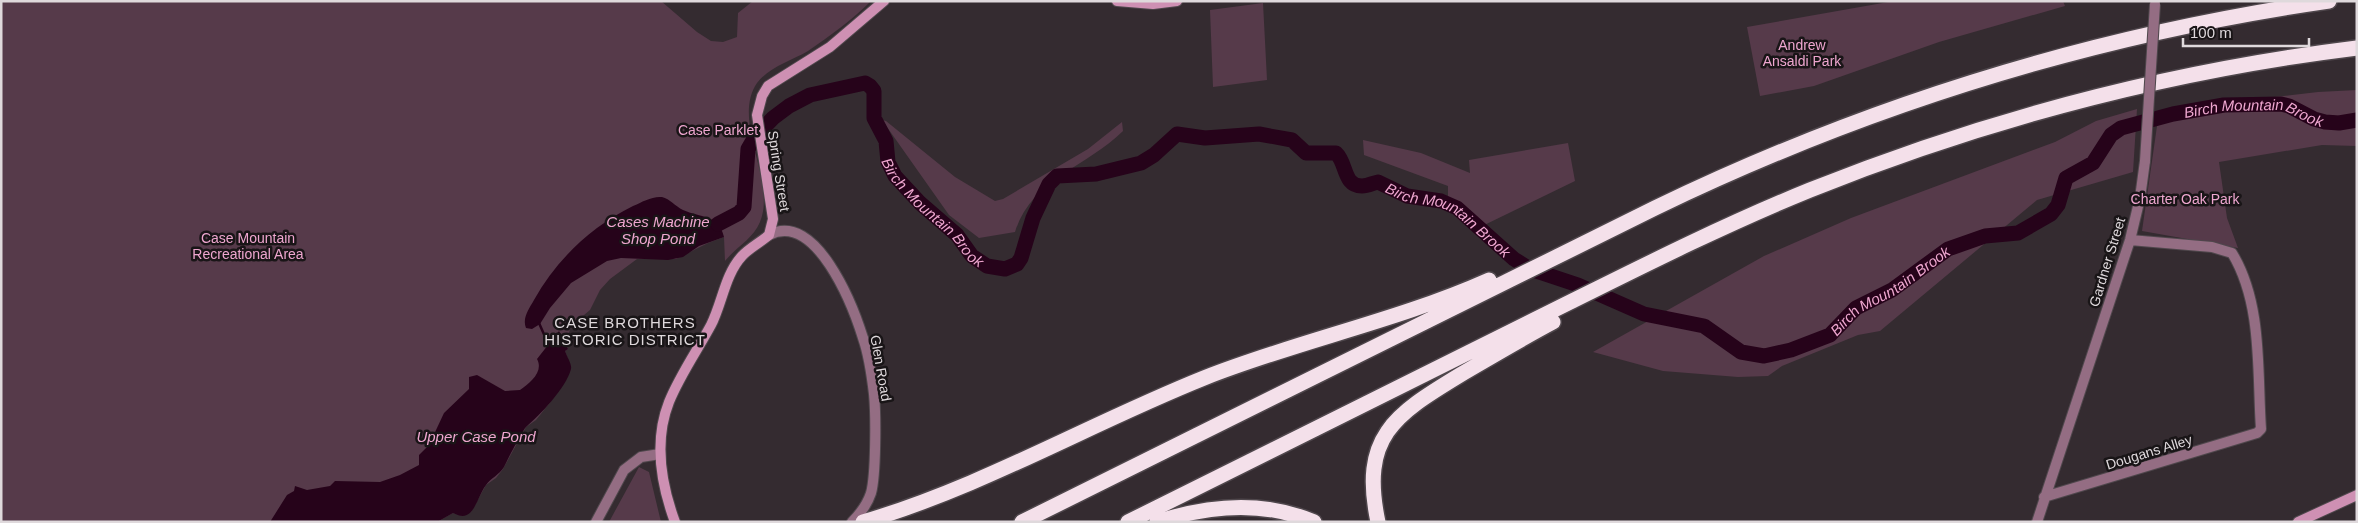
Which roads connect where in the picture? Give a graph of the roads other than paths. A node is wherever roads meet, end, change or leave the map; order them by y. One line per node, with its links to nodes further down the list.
1 (884, 1): 7 (street, Spring Street)
2 (1117, 1): 3 (street)
3 (1177, 1)
4 (2329, 1): 9 (highway)
5 (2155, 3): 8 (street, Gardner Street, bridge)
6 (2357, 48): 10 (highway)
7 (769, 235): 11 (street); 16 (street, Glen Road)
8 (2130, 240): 13 (street, Gardner Street); 13 (street, Dougans Alley)
9 (1482, 288): 17 (highway); 18 (highway)
10 (1550, 318): 19 (highway); 22 (highway)
11 (660, 454): 14 (street); 15 (street)
12 (2357, 495): 24 (street)
13 (2044, 497): 23 (street, Gardner Street)
14 (596, 522)
15 (675, 522)
16 (852, 522)
17 (863, 522)
18 (1022, 522)
19 (1128, 522)
20 (1157, 522): 21 (highway)
21 (1314, 522)
22 (1378, 522)
23 (2037, 522)
24 (2298, 522)

